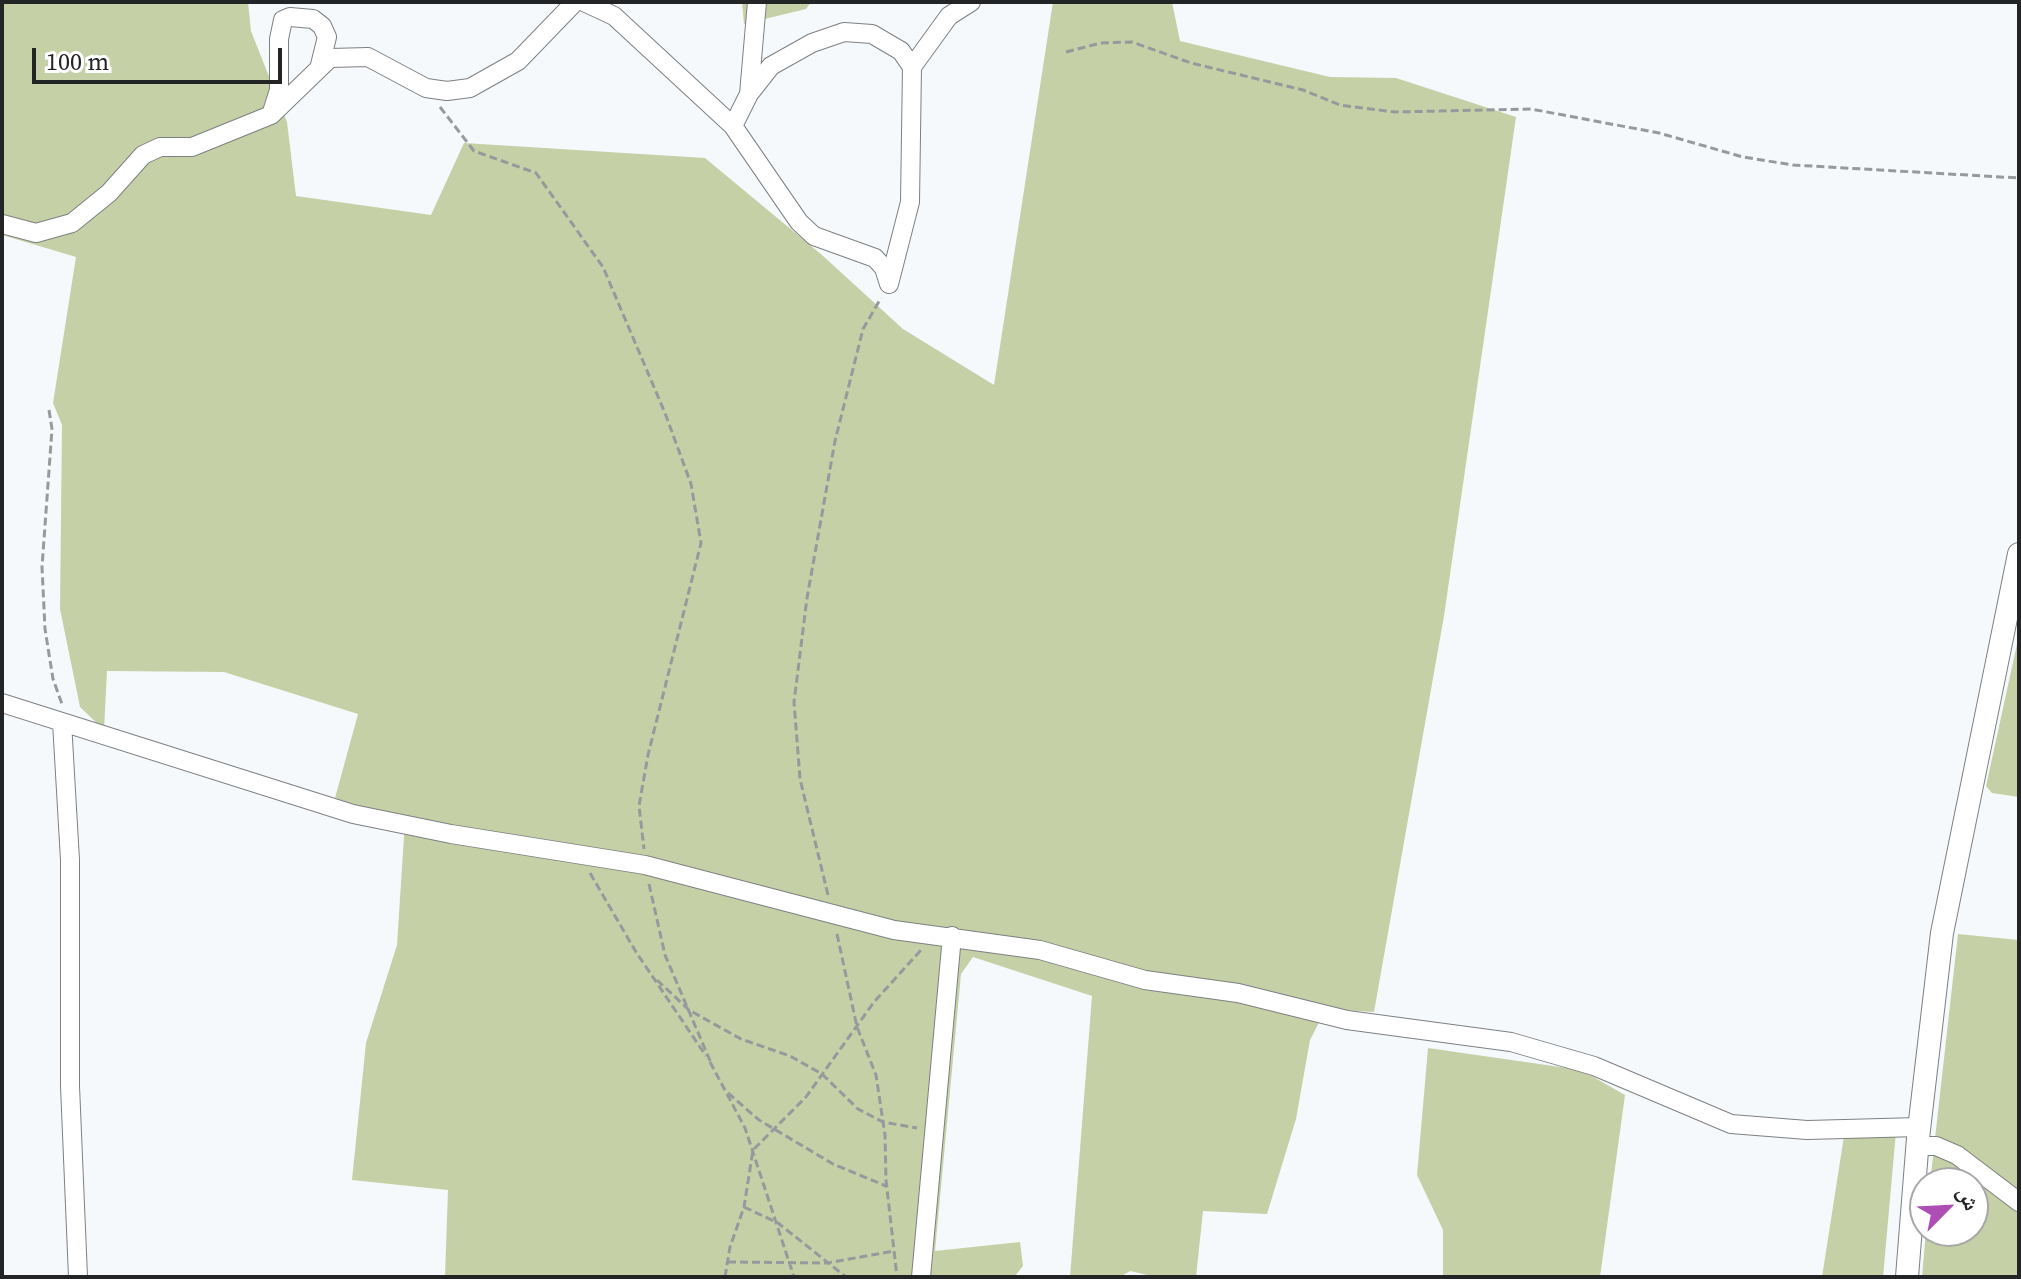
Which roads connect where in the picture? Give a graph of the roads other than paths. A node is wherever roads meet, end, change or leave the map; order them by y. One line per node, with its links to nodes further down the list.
1 (575, 2): 5 (street)
2 (584, 2): 9 (street)
3 (757, 2): 7 (street)
4 (971, 2): 6 (street)
5 (320, 65): 8 (street); 8 (street)
6 (912, 67): 7 (street); 9 (street)
7 (749, 94): 9 (street)
8 (271, 115): 10 (street)
9 (733, 126)
10 (2, 224)
11 (2019, 554): 15 (street)
12 (2, 703): 13 (street)
13 (62, 722): 14 (street); 17 (street)
14 (943, 936): 15 (street); 18 (street)
15 (1918, 1136): 16 (street); 19 (street)
16 (2019, 1202)
17 (78, 1277)
18 (921, 1277)
19 (1907, 1277)

